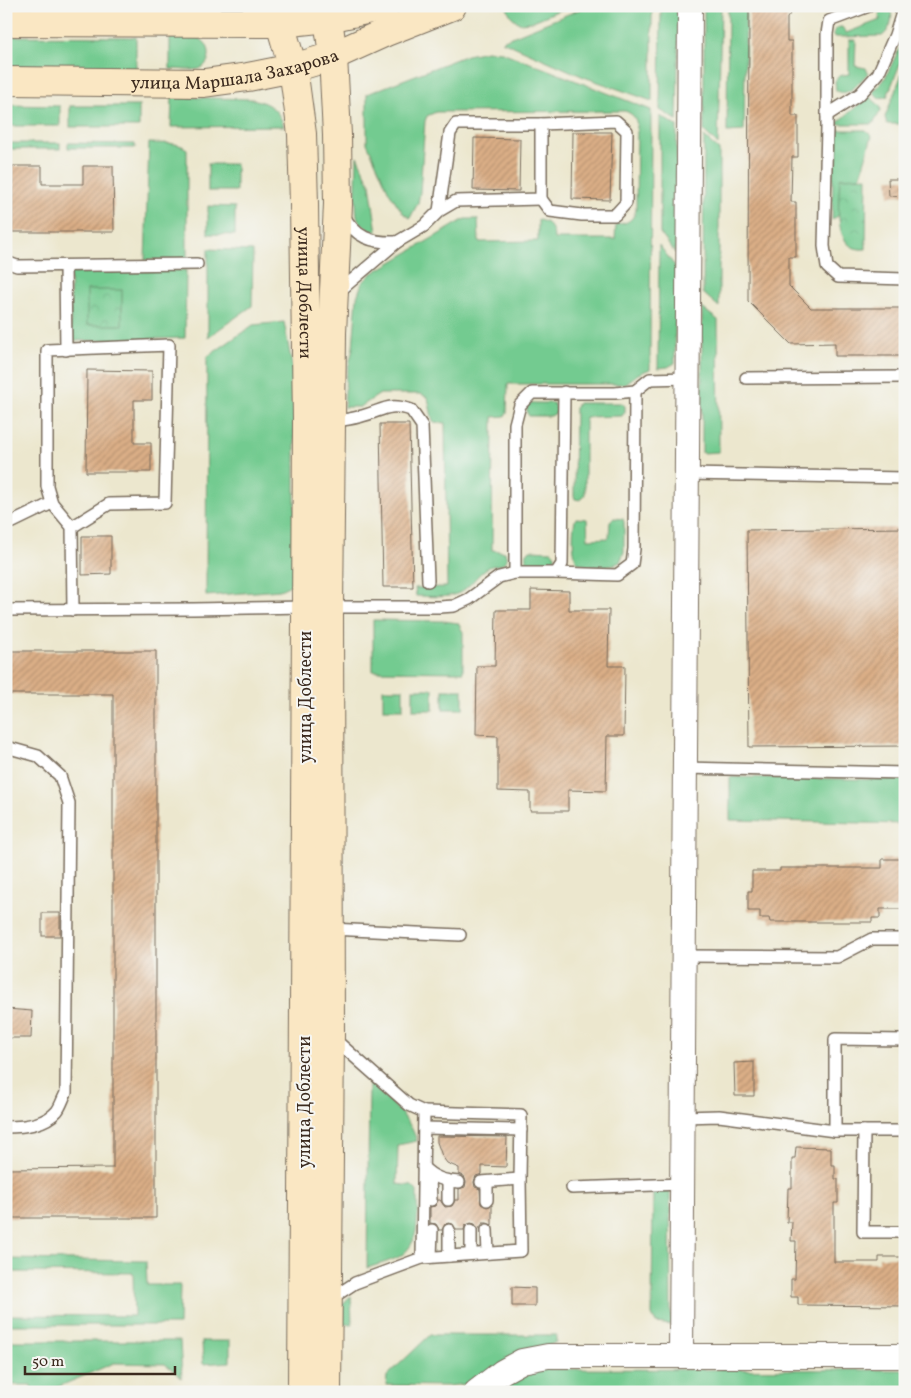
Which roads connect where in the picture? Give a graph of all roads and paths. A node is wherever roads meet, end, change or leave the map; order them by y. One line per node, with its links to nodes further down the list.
1 (385, 6): 6 (main road, улица Маршала Захарова)
2 (452, 6): 9 (main road, улица Маршала Захарова)
3 (690, 6): 25 (street)
4 (869, 6): 12 (lane)
5 (904, 6): 12 (lane)
6 (327, 12): 7 (main road, улица Маршала Захарова); 9 (main road, улица Доблести)
7 (278, 15): 8 (main road, улица Маршала Захарова); 10 (main road, улица Доблести)
8 (6, 22)
9 (333, 56): 10 (main road, улица Маршала Захарова); 15 (main road, улица Доблести)
10 (293, 68): 11 (main road, улица Маршала Захарова); 29 (main road, улица Доблести)
11 (6, 81)
12 (827, 115): 21 (lane)
13 (541, 124): 14 (lane); 14 (lane); 16 (lane)
14 (541, 200): 16 (lane)
15 (338, 204): 17 (lane); 22 (main road, улица Доблести)
16 (439, 210): 17 (lane)
17 (397, 242): 22 (lane)
18 (6, 262): 20 (lane)
19 (197, 264): 20 (lane)
20 (66, 266): 23 (lane)
21 (905, 279)
22 (333, 296): 29 (main road, улица Доблести)
23 (66, 350): 32 (lane); 34 (lane)
24 (905, 377): 26 (lane)
25 (688, 378): 27 (lane); 30 (street)
26 (746, 378)
27 (635, 391): 28 (lane); 36 (lane)
28 (564, 392): 35 (lane); 36 (lane)
29 (319, 422): 37 (lane); 38 (main road, улица Доблести)
30 (687, 474): 31 (lane); 42 (street)
31 (905, 478)
32 (52, 503): 33 (lane); 34 (lane)
33 (6, 522)
34 (72, 527): 40 (lane)
35 (515, 573): 36 (lane); 38 (lane)
36 (556, 573)
37 (428, 581)
38 (317, 607): 40 (lane); 44 (main road, улица Доблести)
39 (6, 610): 40 (lane)
40 (73, 610)
41 (6, 747): 52 (lane)
42 (684, 768): 43 (lane); 47 (street)
43 (905, 774)
44 (318, 929): 45 (lane); 48 (main road, улица Доблести); 77 (main road, улица Доблести)
45 (460, 935)
46 (905, 938): 47 (lane)
47 (683, 956): 51 (street)
48 (330, 1035): 50 (lane); 74 (main road, улица Доблести)
49 (905, 1040): 55 (lane)
50 (424, 1112): 53 (lane); 54 (lane)
51 (683, 1117): 55 (lane); 60 (street)
52 (6, 1127)
53 (424, 1128): 54 (lane); 58 (lane)
54 (521, 1130): 59 (lane)
55 (835, 1131): 57 (lane)
56 (898, 1131): 57 (lane)
57 (864, 1132): 69 (lane)
58 (427, 1171): 62 (lane); 63 (lane); 73 (lane)
59 (520, 1179): 64 (lane); 71 (lane)
60 (682, 1184): 61 (lane); 75 (street)
61 (572, 1188)
62 (431, 1200)
63 (448, 1200)
64 (487, 1200)
65 (432, 1230): 73 (lane)
66 (449, 1230): 72 (lane)
67 (471, 1230): 70 (lane)
68 (487, 1230): 71 (lane)
69 (905, 1232)
70 (471, 1254): 71 (lane); 72 (lane)
71 (488, 1254)
72 (449, 1256): 73 (lane)
73 (426, 1258): 74 (lane)
74 (328, 1301): 78 (main road, улица Доблести)
75 (681, 1355): 76 (street); 79 (street)
76 (905, 1356)
77 (302, 1392)
78 (327, 1392)
79 (476, 1392)

